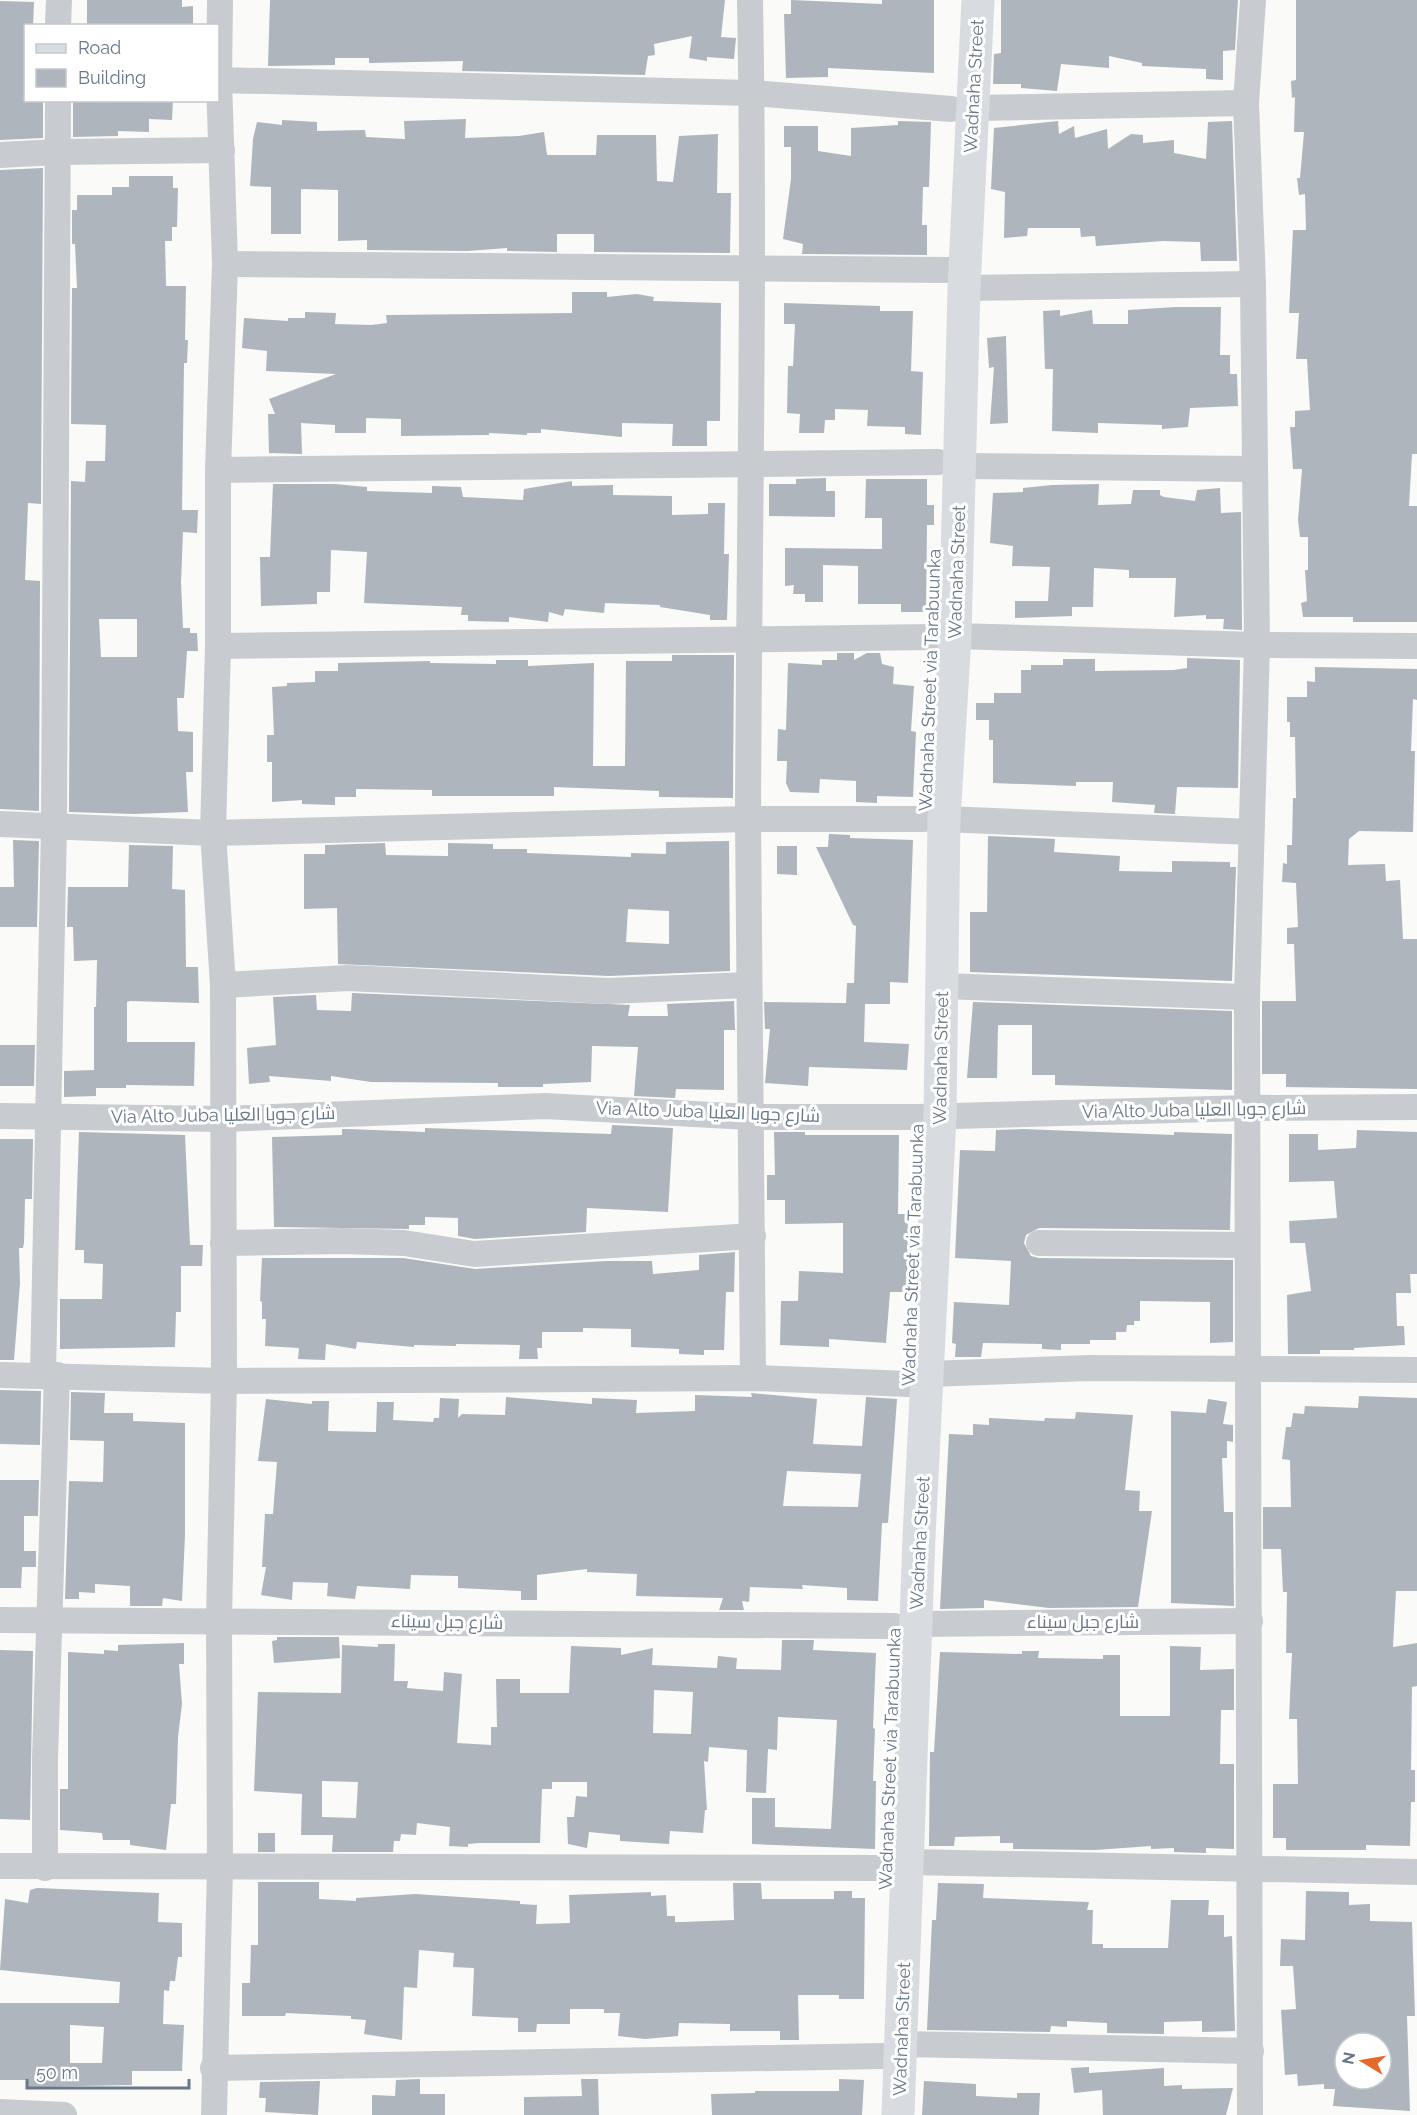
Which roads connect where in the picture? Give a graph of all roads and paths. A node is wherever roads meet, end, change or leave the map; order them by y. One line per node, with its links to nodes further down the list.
1 (59, 0): 7 (street)
2 (220, 0): 8 (street)
3 (750, 0): 9 (street)
4 (955, 0): 12 (main road)
5 (978, 0): 12 (main road, Wadnaha Street)
6 (1253, 0): 11 (street)
7 (58, 24)
8 (219, 80): 9 (street); 13 (street)
9 (752, 93): 12 (street); 17 (street)
10 (58, 102): 14 (street)
11 (1246, 103): 12 (street); 19 (street)
12 (962, 109): 18 (main road, Wadnaha Street)
13 (222, 150): 14 (street); 16 (street)
14 (57, 152): 15 (street); 32 (street)
15 (0, 155)
16 (225, 264): 17 (street); 23 (street)
17 (754, 270): 18 (street); 21 (street)
18 (956, 279): 19 (street); 20 (main road, Wadnaha Street)
19 (1252, 284): 22 (street)
20 (949, 464): 21 (street); 22 (street); 24 (main road, Wadnaha Street)
21 (751, 466): 23 (street); 25 (street)
22 (1254, 469): 26 (street)
23 (218, 470): 27 (street)
24 (944, 636): 25 (street); 26 (street); 30 (main road, Wadnaha Street)
25 (749, 639): 27 (street); 29 (street)
26 (1257, 645): 28 (street); 33 (street)
27 (218, 646): 34 (street)
28 (1417, 646)
29 (748, 819): 30 (street); 34 (street); 36 (street)
30 (934, 819): 33 (street); 37 (main road, Wadnaha Street); 43 (main road, Wadnaha Street via Tarabuunka)
31 (0, 824): 32 (street)
32 (54, 825): 34 (street); 42 (street)
33 (1251, 832): 38 (street)
34 (213, 833): 35 (street)
35 (223, 985): 36 (street); 45 (street)
36 (748, 985): 44 (street)
37 (942, 986): 38 (street); 43 (main road, Wadnaha Street)
38 (1247, 997): 40 (street)
39 (1417, 1107): 40 (street, Via Alto Juba شارع جوبا العليا)
40 (1249, 1108): 43 (street, Via Alto Juba شارع جوبا العليا); 49 (street)
41 (0, 1116): 42 (street, Via Alto Juba شارع جوبا العليا)
42 (49, 1116): 45 (street, Via Alto Juba شارع جوبا العليا); 53 (street)
43 (929, 1116): 44 (street, Via Alto Juba شارع جوبا العليا); 55 (main road, Wadnaha Street)
44 (749, 1117): 45 (street, Via Alto Juba شارع جوبا العليا); 46 (street)
45 (224, 1119): 47 (street)
46 (753, 1236): 47 (street); 54 (street)
47 (223, 1243): 56 (street)
48 (1039, 1243): 49 (street)
49 (1247, 1245): 50 (street)
50 (1246, 1370): 51 (street); 55 (street); 60 (street)
51 (1417, 1370)
52 (0, 1375): 53 (street)
53 (50, 1375): 56 (street); 59 (street)
54 (753, 1378): 55 (street); 56 (street)
55 (919, 1378): 61 (main road, Wadnaha Street)
56 (224, 1381): 58 (street)
57 (0, 1620): 59 (street, شارع جبل سيناء)
58 (219, 1620): 59 (street, شارع جبل سيناء); 61 (street, شارع جبل سيناء); 65 (street)
59 (49, 1621): 64 (street)
60 (1250, 1621): 61 (street, شارع جبل سيناء); 66 (street)
61 (905, 1625): 62 (main road, Wadnaha Street)
62 (896, 1865): 65 (street); 66 (street); 68 (main road, Wadnaha Street)
63 (0, 1866): 64 (street)
64 (45, 1868): 65 (street)
65 (220, 1868): 70 (street)
66 (1251, 1869): 67 (street); 69 (street)
67 (1417, 1872)
68 (892, 2050): 69 (street); 70 (street); 74 (main road); 75 (main road, Wadnaha Street)
69 (1251, 2051): 76 (street)
70 (213, 2068): 73 (street)
71 (0, 2112): 72 (street)
72 (48, 2115)
73 (214, 2115)
74 (879, 2115)
75 (898, 2115)
76 (1250, 2115)

